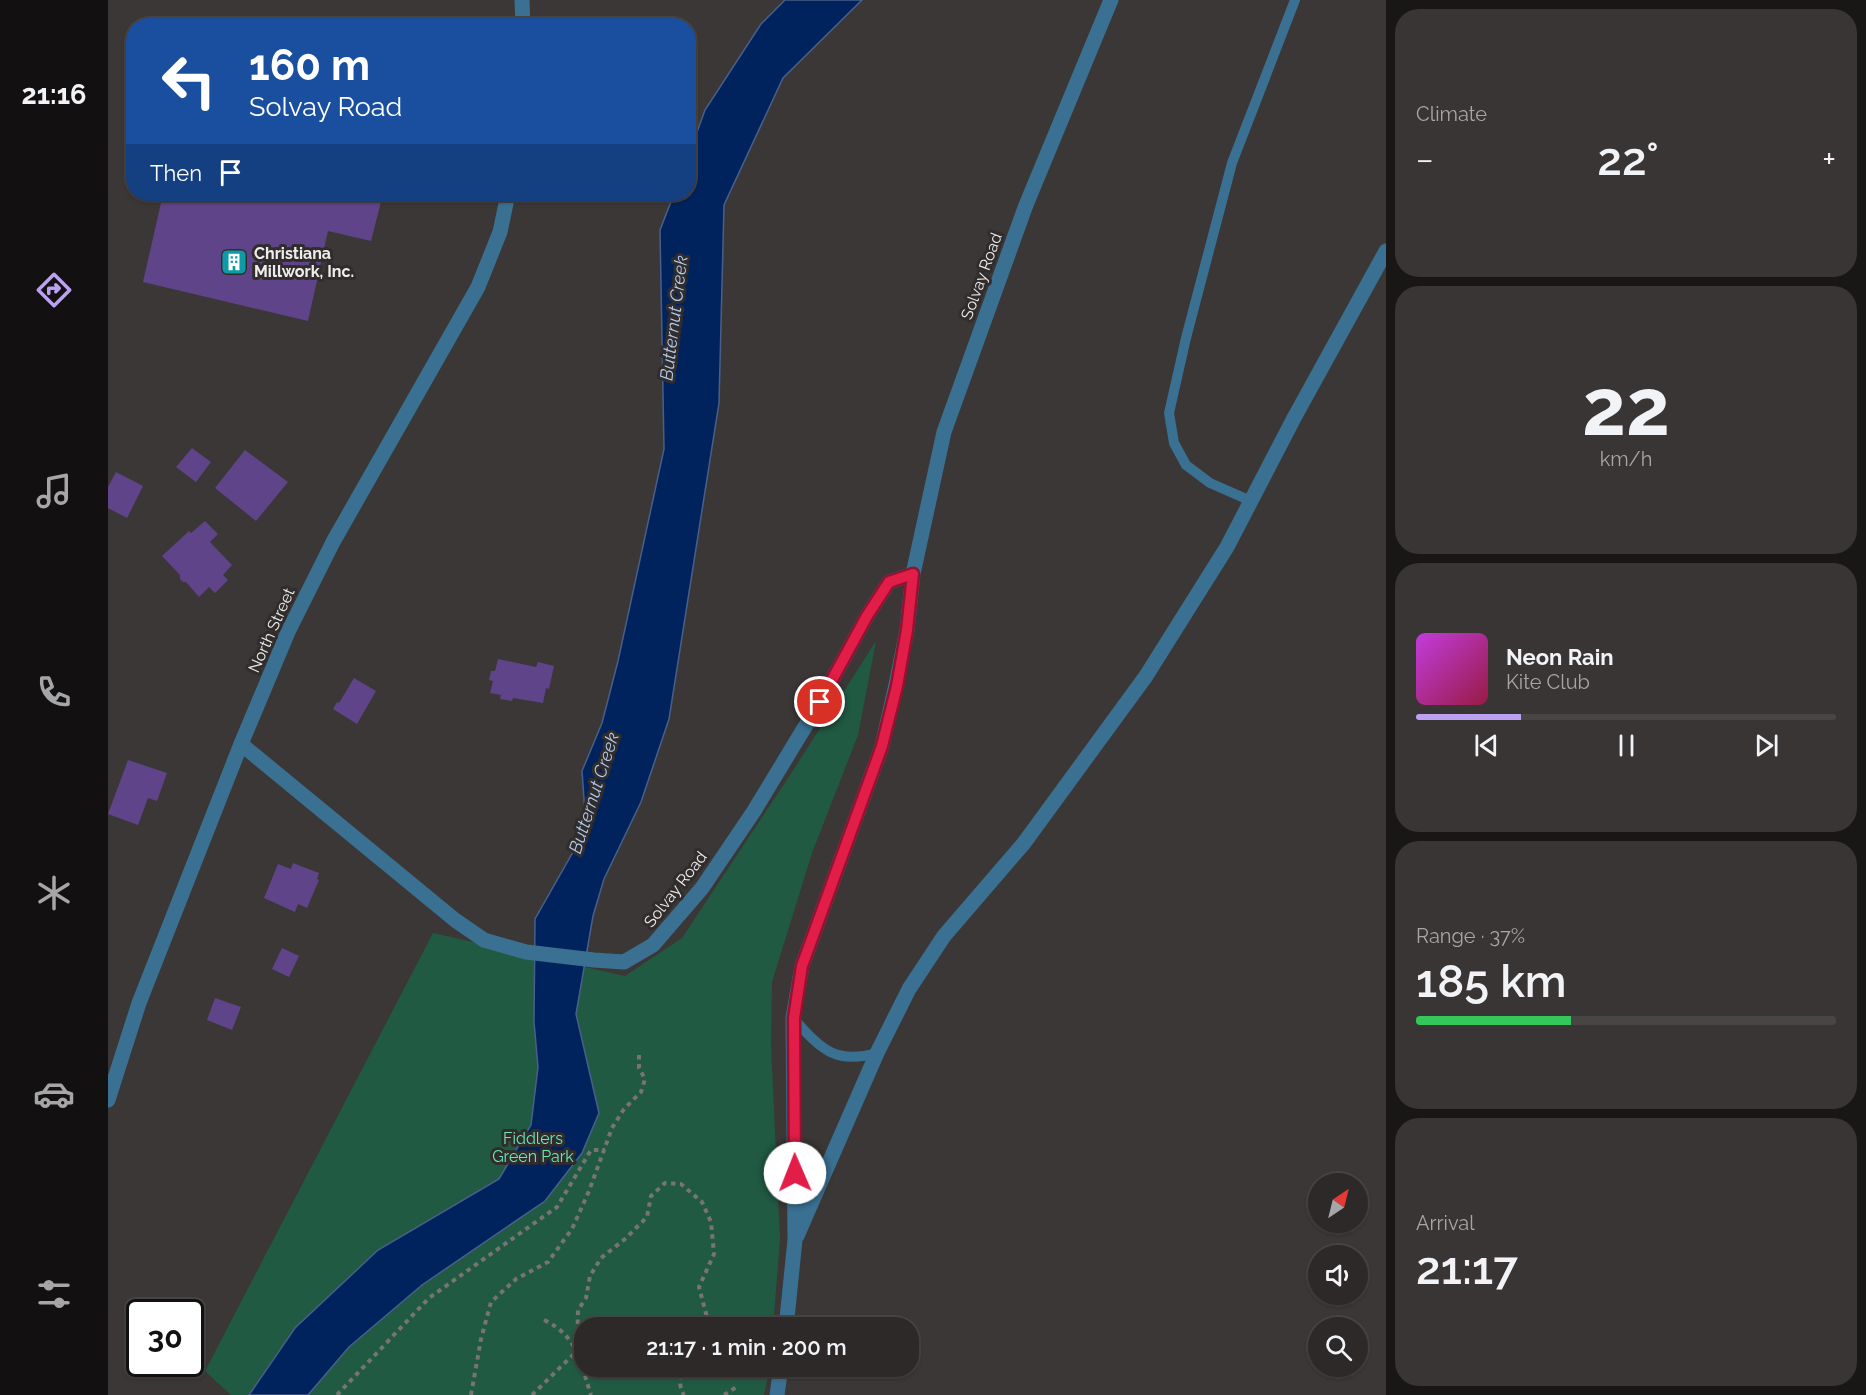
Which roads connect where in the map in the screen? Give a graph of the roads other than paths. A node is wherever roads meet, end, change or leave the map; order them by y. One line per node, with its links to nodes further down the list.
1 (522, 0): 4 (street)
2 (1111, 0): 8 (street, Solvay Road)
3 (1295, 0): 7 (lane)
4 (523, 18)
5 (507, 201): 9 (street, North Street)
6 (1386, 251): 7 (street)
7 (1251, 501): 11 (street)
8 (913, 574): 9 (street, Solvay Road); 10 (street, Solvay Road)
9 (241, 744): 12 (street, North Street)
10 (794, 1018): 11 (lane); 13 (street, Solvay Road)
11 (877, 1053): 13 (street)
12 (108, 1100)
13 (795, 1240): 14 (street, Solvay Road)
14 (787, 1317)
15 (779, 1377): 16 (street)
16 (777, 1395)

